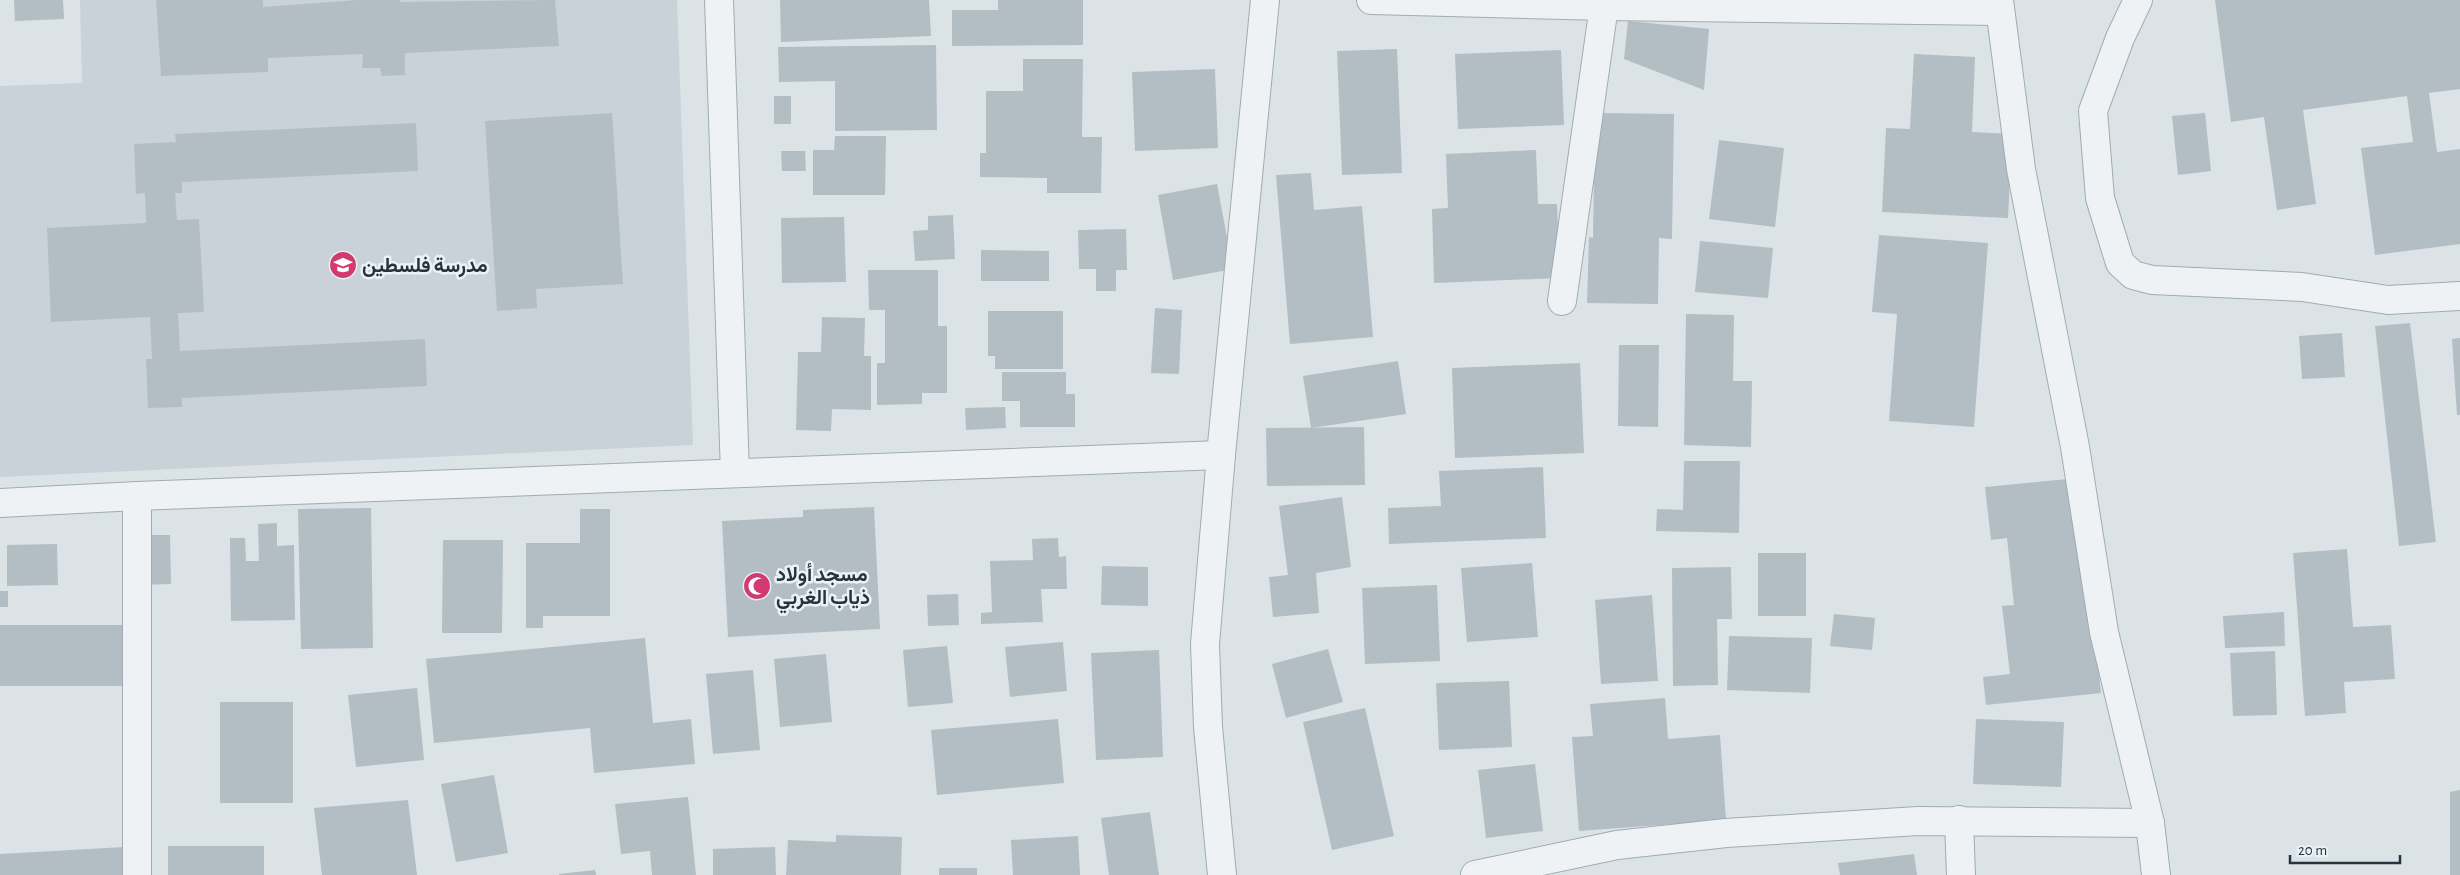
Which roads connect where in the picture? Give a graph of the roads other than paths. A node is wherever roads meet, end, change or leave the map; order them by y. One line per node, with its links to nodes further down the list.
1 (719, 0): 10 (street)
2 (1265, 0): 9 (street)
3 (1371, 0): 5 (street)
4 (2138, 0): 7 (street)
5 (1604, 6): 6 (street); 8 (street)
6 (2000, 6): 14 (street)
7 (2460, 296)
8 (1562, 302)
9 (1221, 454): 10 (street); 16 (street)
10 (735, 473): 11 (street)
11 (137, 496): 12 (street); 15 (street)
12 (0, 503)
13 (1960, 820): 14 (street); 17 (street); 18 (street)
14 (2150, 823): 19 (street)
15 (137, 875)
16 (1222, 875)
17 (1476, 875)
18 (1961, 875)
19 (2156, 875)

